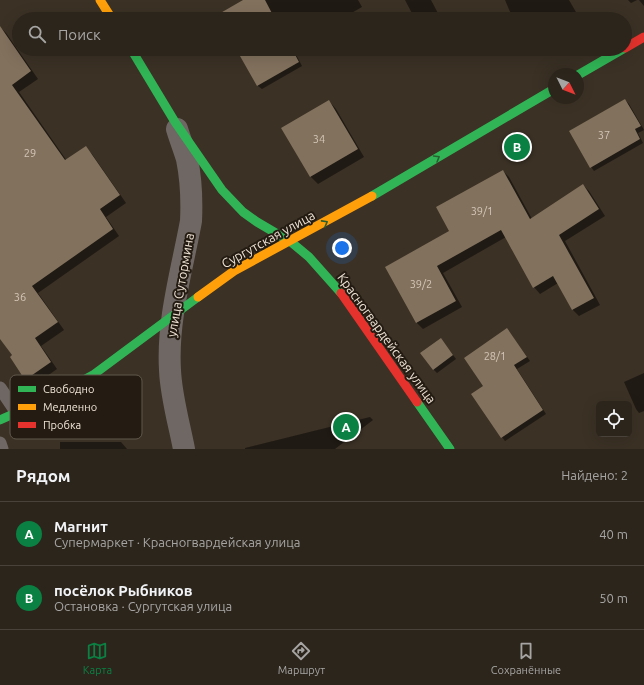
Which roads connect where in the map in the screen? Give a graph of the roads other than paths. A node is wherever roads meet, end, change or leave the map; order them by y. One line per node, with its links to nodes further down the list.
1 (100, 0): 2 (street)
2 (108, 12)
3 (642, 43): 4 (street)
4 (632, 46)
5 (135, 56): 9 (street, Красногвардейская улица)
6 (610, 56): 7 (street)
7 (584, 71)
8 (548, 93): 10 (street, Сургутская улица, one-way to 8)
9 (175, 122): 10 (street, Красногвардейская улица); 11 (street, улица Сутормина)
10 (291, 242): 11 (street, Сургутская улица); 20 (street, Красногвардейская улица)
11 (172, 316): 12 (street, Сургутская улица); 19 (street, улица Сутормина)
12 (93, 375)
13 (0, 388): 14 (lane)
14 (10, 402)
15 (10, 415): 16 (street, Сургутская улица)
16 (0, 420)
17 (0, 443): 18 (lane)
18 (2, 449)
19 (184, 449)
20 (450, 449)

